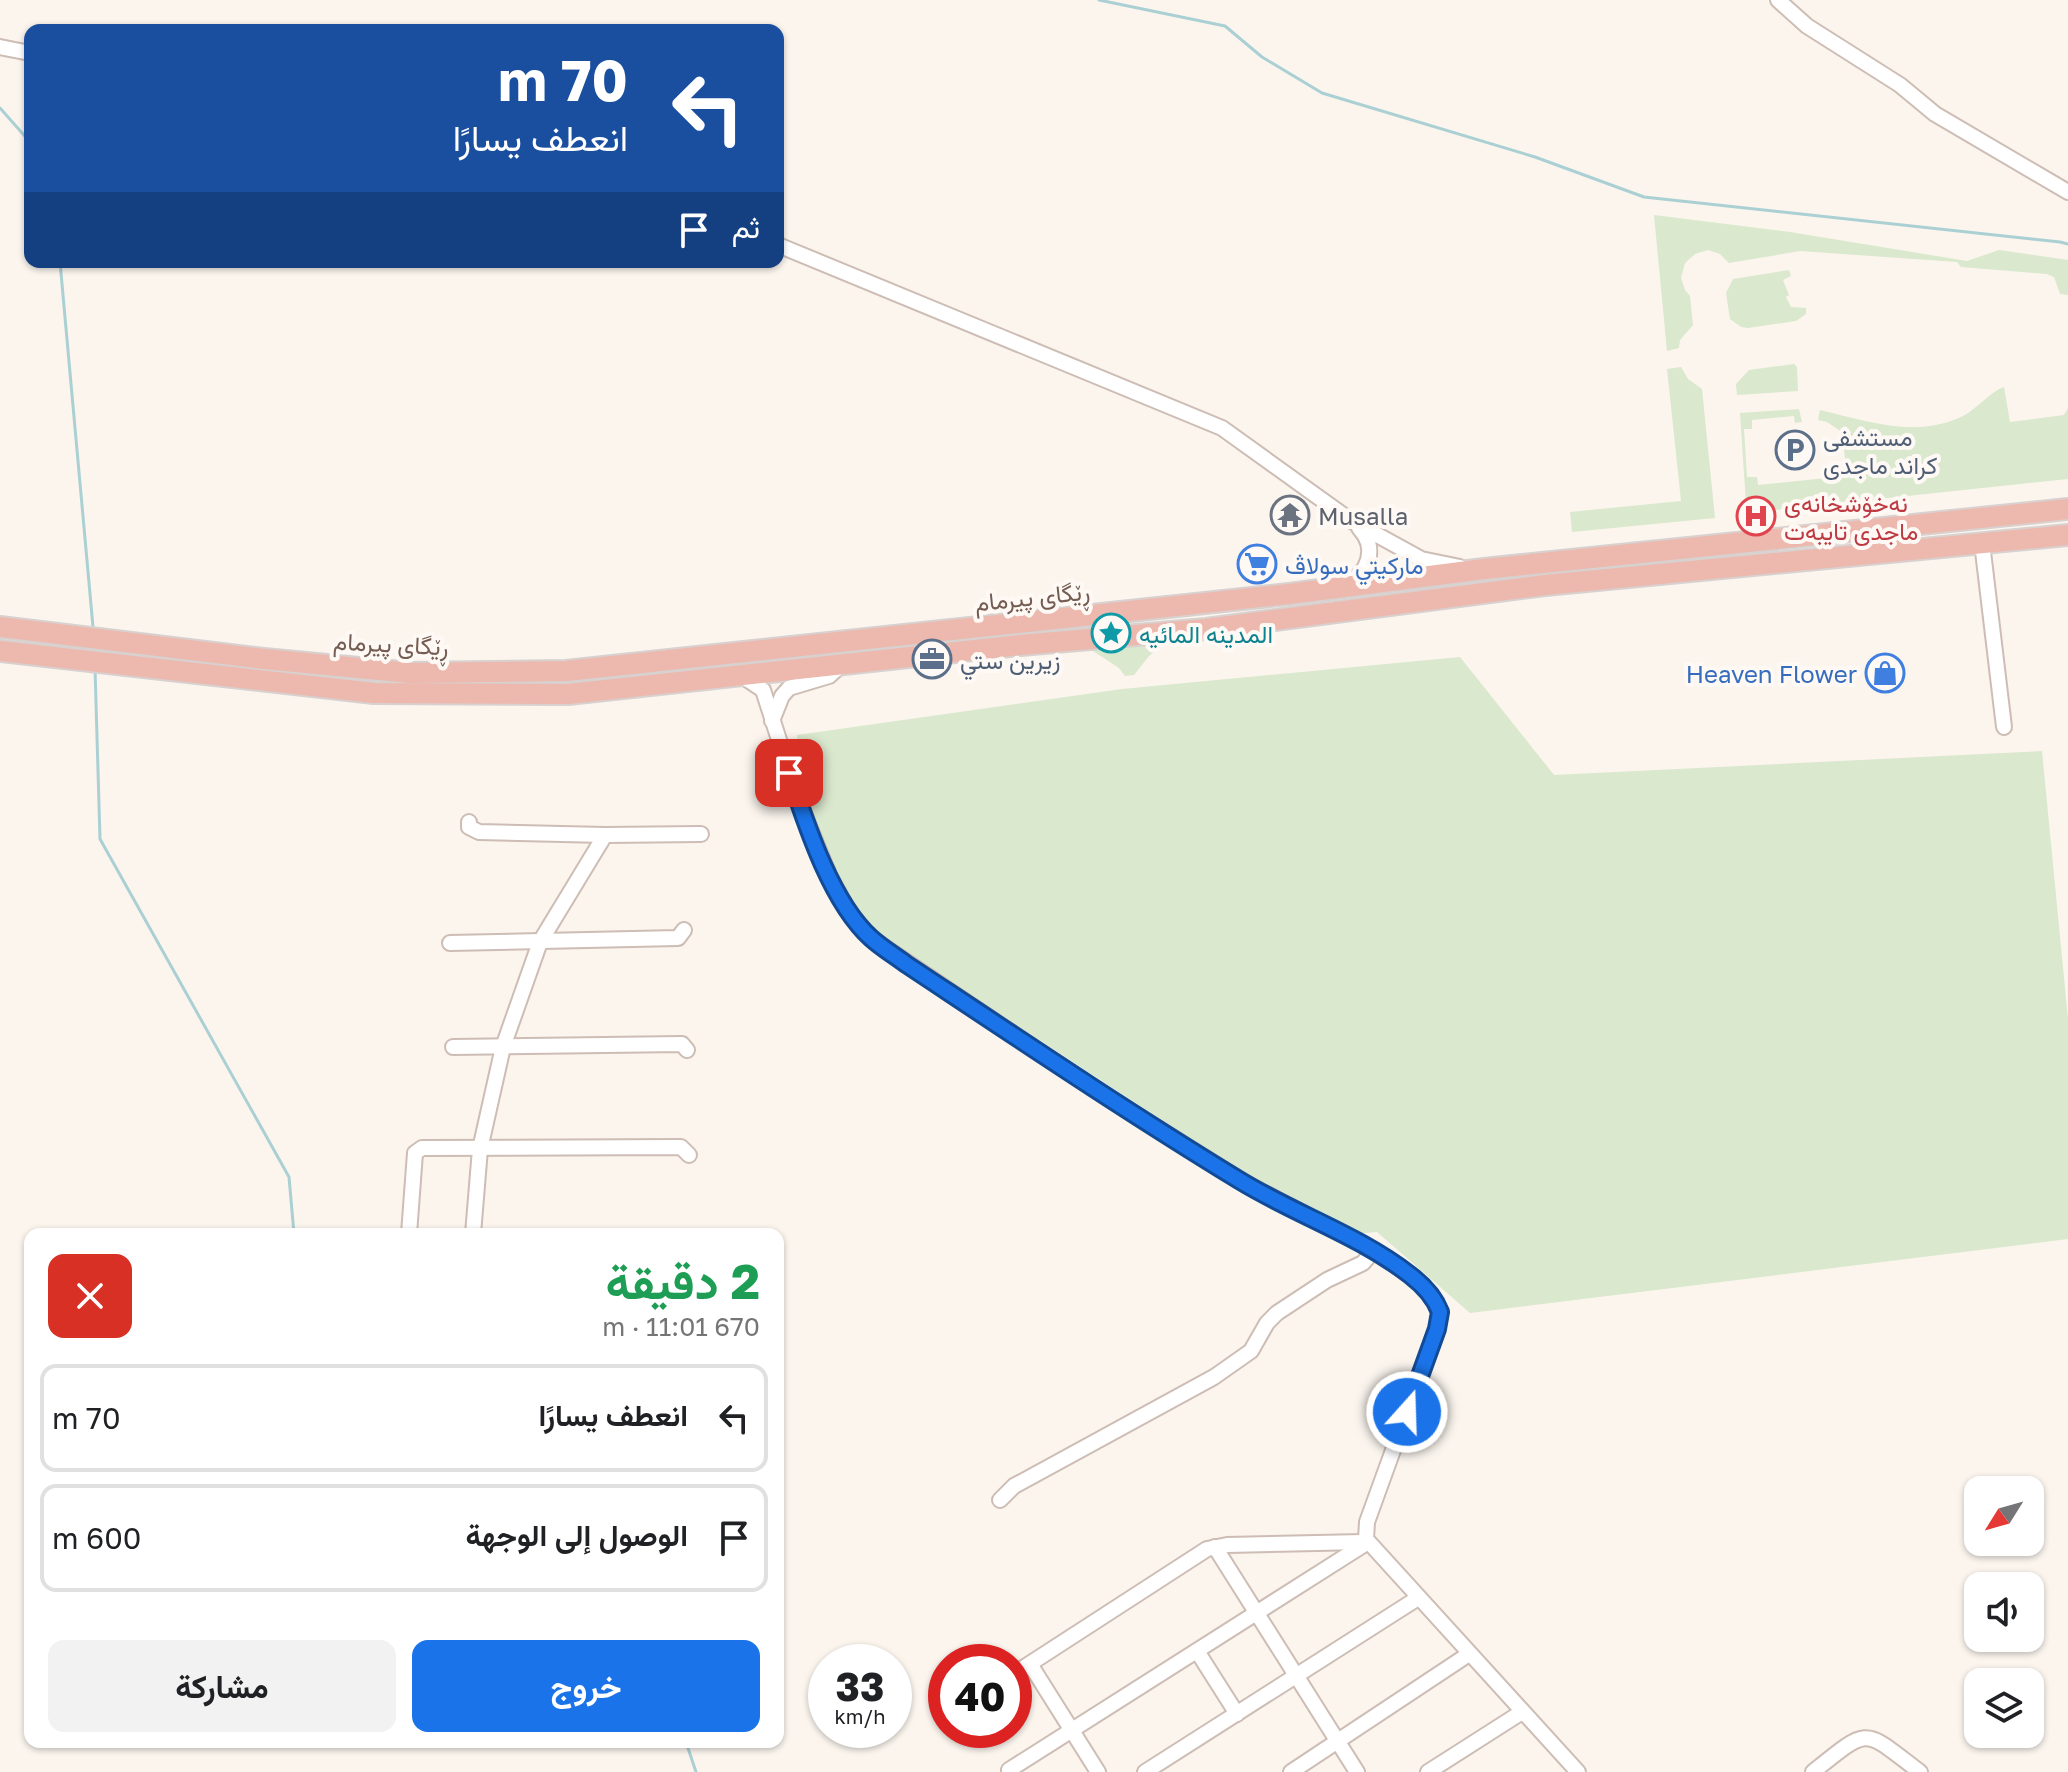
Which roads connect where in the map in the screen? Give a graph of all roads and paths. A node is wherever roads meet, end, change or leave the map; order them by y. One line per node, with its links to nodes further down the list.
1 (1778, 0): 4 (street)
2 (0, 47): 3 (street)
3 (24, 52)
4 (2068, 192)
5 (784, 247): 7 (street)
6 (2068, 509): 10 (highway, ڕێگای پیرمام)
7 (1350, 520): 11 (street); 13 (street)
8 (2068, 535): 9 (highway, ڕێگای پیرمام)
9 (1982, 543): 12 (highway, ڕێگای پیرمام); 21 (street)
10 (1672, 549): 11 (highway, ڕێگای پیرمام); 12 (highway)
11 (1484, 569): 13 (highway, ڕێگای پیرمام)
12 (1674, 572): 16 (highway, ڕێگای پیرمام)
13 (1334, 588): 14 (highway, ڕێگای پیرمام)
14 (1140, 610): 15 (highway, ڕێگای پیرمام); 16 (highway)
15 (0, 627)
16 (1151, 634): 18 (highway, ڕێگای پیرمام)
17 (0, 651): 19 (highway, ڕێگای پیرمام)
18 (841, 665): 19 (highway, ڕێگای پیرمام); 20 (street)
19 (741, 675): 20 (street)
20 (772, 721): 35 (street)
21 (2004, 727)
22 (469, 822): 24 (street)
23 (686, 834): 24 (street)
24 (605, 835): 26 (street)
25 (684, 930): 26 (street)
26 (540, 942): 27 (street); 29 (street)
27 (450, 943)
28 (453, 1047): 29 (street)
29 (503, 1047): 30 (street); 31 (street)
30 (687, 1050)
31 (480, 1149): 32 (street); 33 (street); 34 (street)
32 (689, 1155)
33 (409, 1228)
34 (473, 1228)
35 (1373, 1251): 36 (street); 37 (street)
36 (1000, 1500)
37 (1368, 1542): 38 (street); 39 (street); 40 (street)
38 (1215, 1547): 40 (street); 43 (street)
39 (1418, 1598): 42 (street); 45 (street)
40 (1256, 1611): 41 (street); 45 (street)
41 (1197, 1651): 47 (street); 48 (street)
42 (1469, 1654): 46 (street); 49 (street)
43 (1032, 1663)
44 (1032, 1667): 48 (street)
45 (1297, 1675): 47 (street); 49 (street)
46 (1522, 1712): 52 (street); 57 (street)
47 (1237, 1714): 54 (street)
48 (1071, 1730): 51 (street); 53 (street)
49 (1338, 1742): 55 (street); 56 (street)
50 (1910, 1769): 58 (street)
51 (1009, 1770)
52 (1572, 1770)
53 (1098, 1772)
54 (1145, 1772)
55 (1291, 1772)
56 (1357, 1772)
57 (1428, 1772)
58 (1813, 1772)

